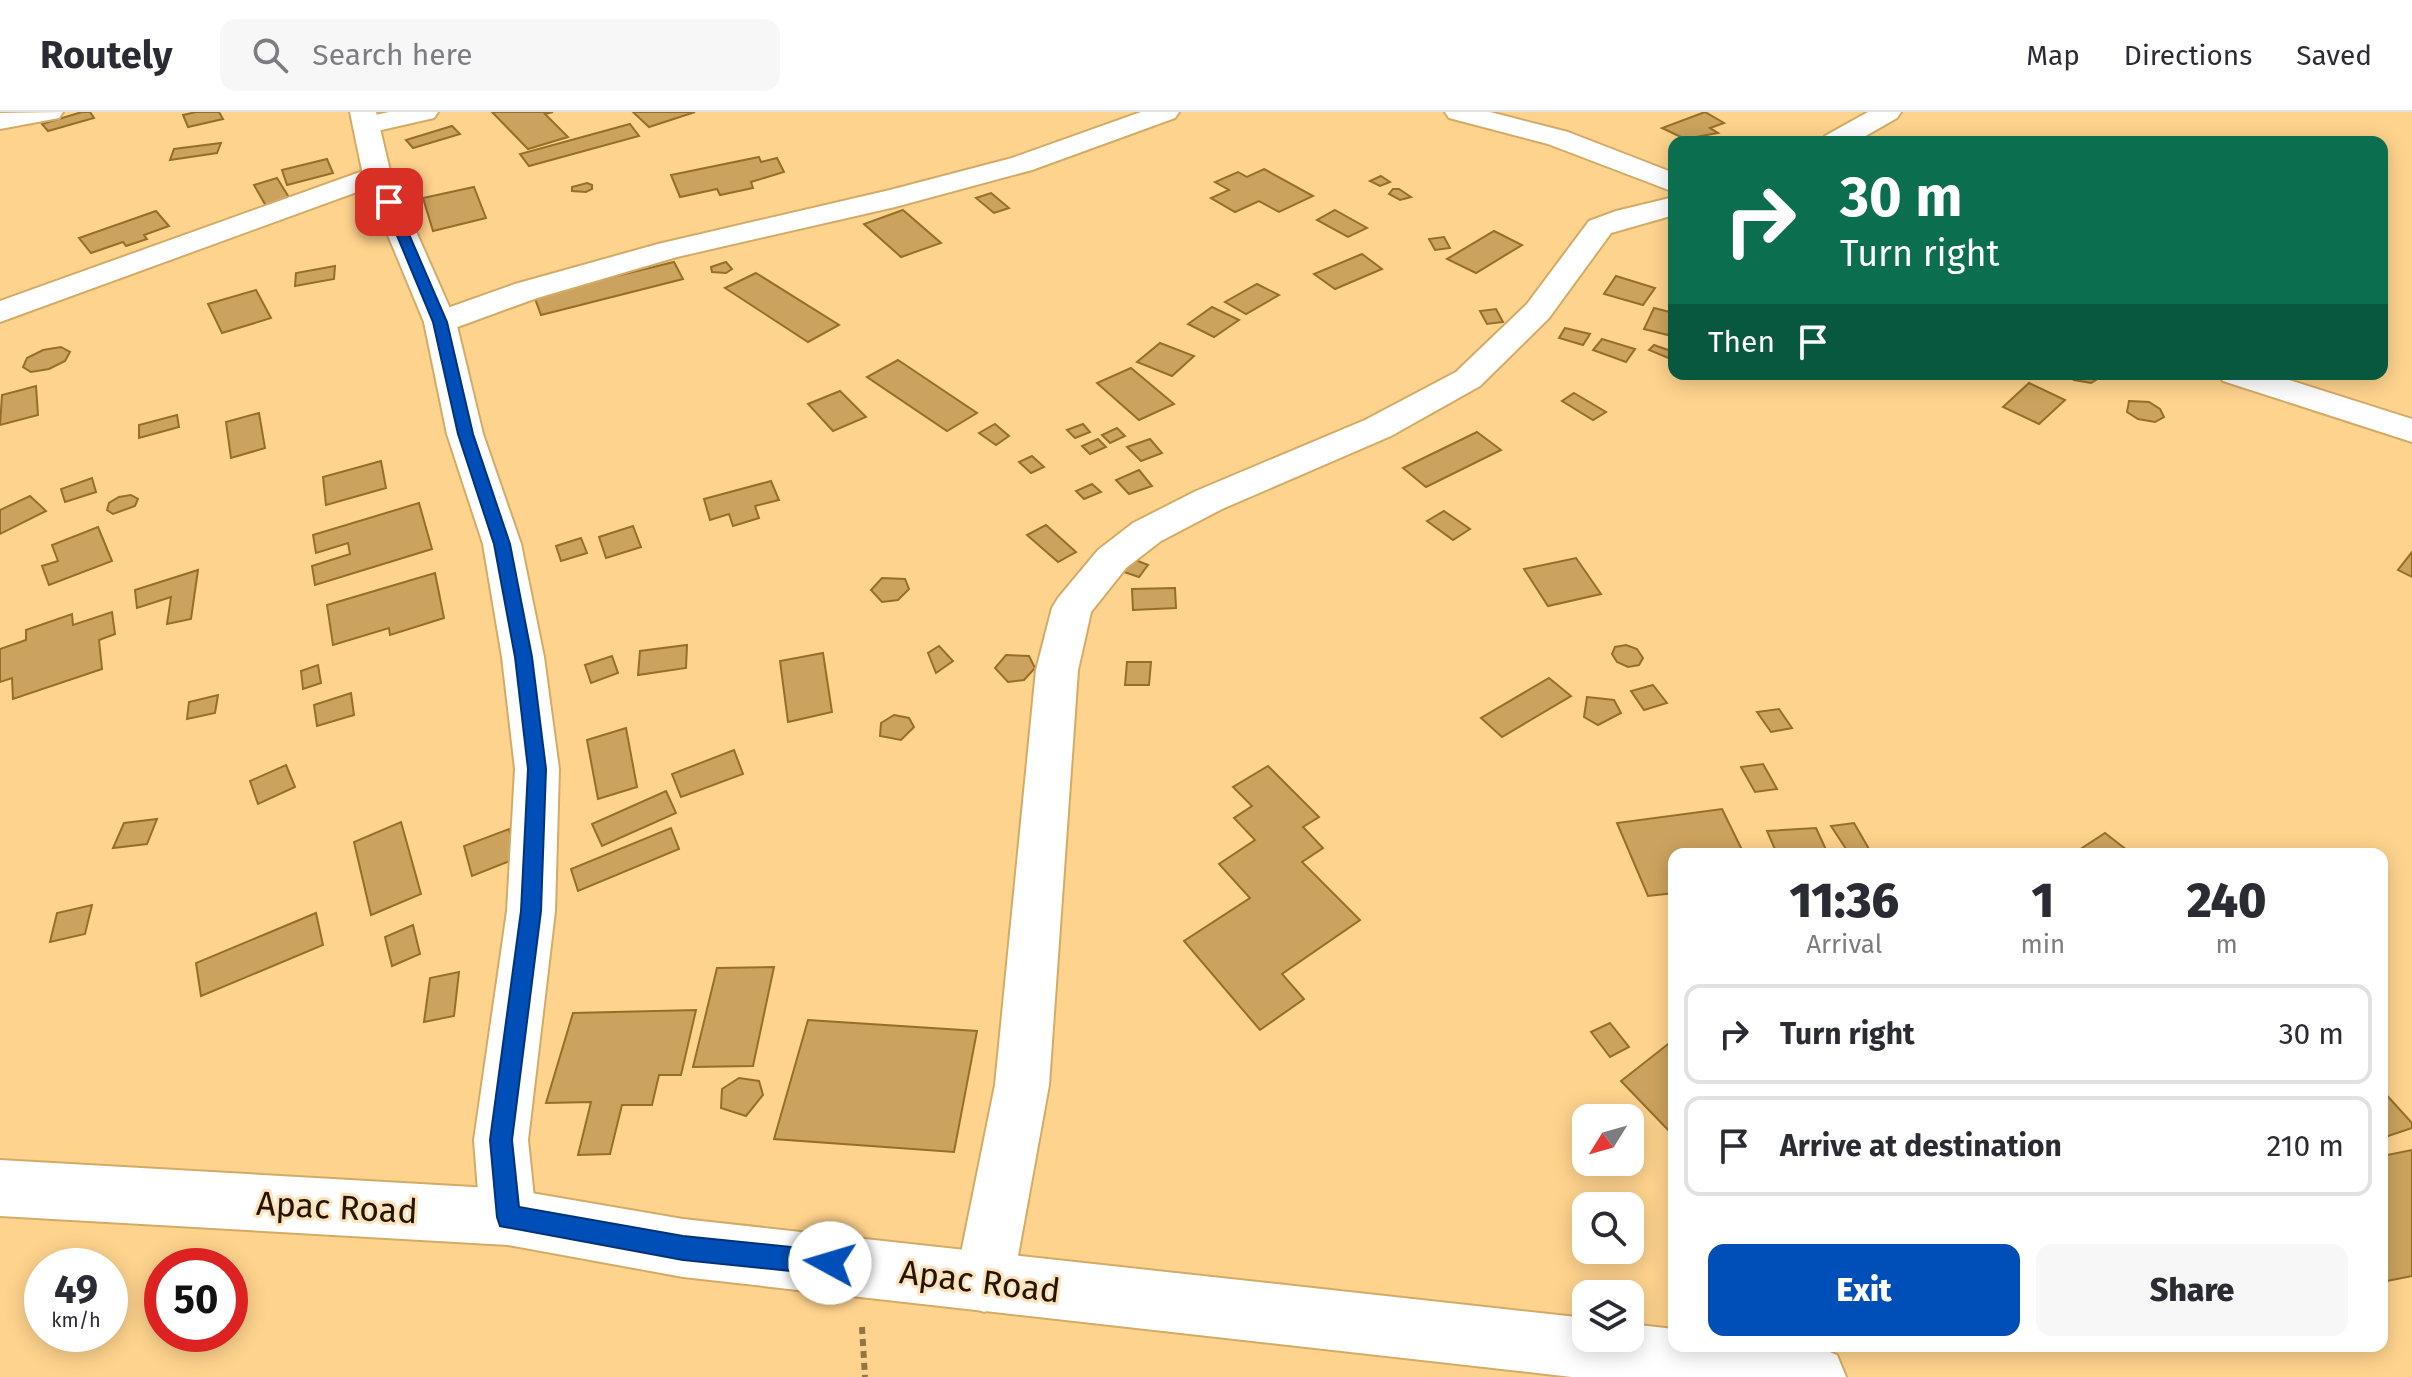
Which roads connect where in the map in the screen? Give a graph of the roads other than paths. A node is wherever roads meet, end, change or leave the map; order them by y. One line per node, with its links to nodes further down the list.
1 (50, 112): 8 (street)
2 (425, 112): 7 (street)
3 (1166, 112): 14 (street)
4 (1458, 112): 6 (street)
5 (1888, 112): 9 (street)
6 (1512, 118): 11 (street)
7 (365, 119): 10 (street)
8 (0, 121)
9 (1846, 136)
10 (377, 175): 13 (street); 14 (street)
11 (1668, 181)
12 (1668, 207): 19 (street)
13 (0, 312)
14 (440, 322): 18 (street)
15 (2254, 380): 16 (street)
16 (2412, 431)
17 (0, 1188): 18 (street, Apac Road)
18 (508, 1217): 19 (street, Apac Road)
19 (984, 1283): 20 (street, Apac Road)
20 (1815, 1377)

